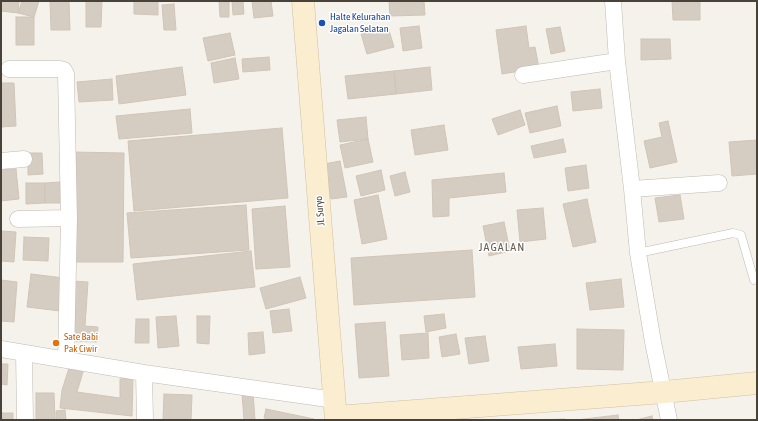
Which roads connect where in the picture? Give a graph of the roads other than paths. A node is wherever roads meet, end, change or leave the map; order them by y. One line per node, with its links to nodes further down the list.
1 (303, 1): 20 (main road, Jl. Suryo)
2 (613, 1): 3 (street)
3 (617, 61): 5 (street); 9 (street)
4 (9, 69): 10 (street)
5 (523, 75)
6 (24, 159): 7 (street)
7 (1, 161)
8 (719, 182): 9 (street)
9 (632, 189): 12 (street)
10 (69, 218): 11 (street); 16 (street)
11 (18, 219)
12 (638, 253): 13 (lane); 19 (street)
13 (754, 280)
14 (1, 349): 15 (street)
15 (24, 353): 16 (street); 21 (street)
16 (66, 360): 17 (street)
17 (144, 373): 20 (street); 22 (street)
18 (757, 383): 19 (main road)
19 (664, 392): 20 (main road); 23 (street)
20 (336, 413)
21 (25, 420)
22 (144, 420)
23 (669, 420)

